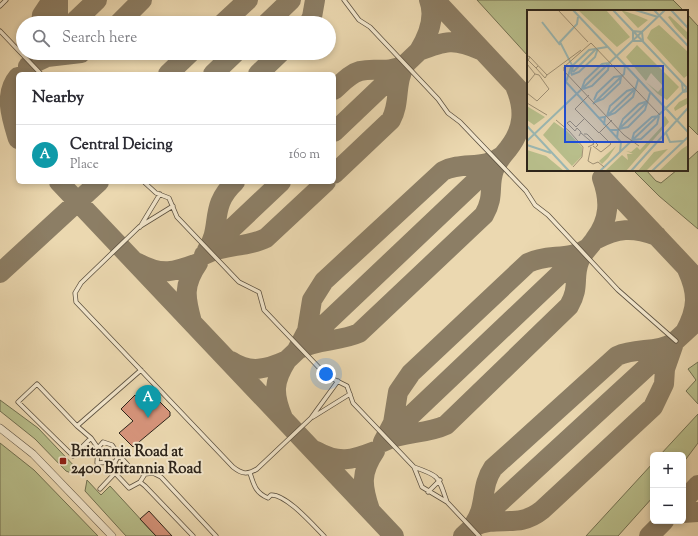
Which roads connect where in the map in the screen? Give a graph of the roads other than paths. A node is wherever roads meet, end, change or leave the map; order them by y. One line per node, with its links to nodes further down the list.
1 (6, 0): 3 (lane)
2 (344, 0): 12 (lane)
3 (0, 6)
4 (0, 31): 5 (lane)
5 (16, 48)
6 (28, 60): 7 (lane)
7 (39, 72)
8 (146, 184): 9 (lane)
9 (160, 194): 10 (lane); 11 (lane)
10 (173, 206): 11 (lane); 14 (lane)
11 (139, 228): 13 (lane)
12 (676, 341)
13 (141, 370): 17 (lane); 25 (lane)
14 (338, 381): 15 (lane); 16 (lane)
15 (350, 394): 16 (lane); 23 (lane)
16 (311, 418): 25 (lane)
17 (77, 426): 19 (lane); 19 (lane)
18 (2, 431): 32 (street)
19 (90, 438): 20 (lane)
20 (98, 448): 21 (lane); 22 (lane)
21 (118, 455): 22 (lane); 26 (lane)
22 (115, 462): 24 (lane)
23 (414, 467): 27 (lane); 30 (lane)
24 (115, 473): 28 (lane); 29 (lane)
25 (250, 473): 35 (lane)
26 (144, 474): 28 (lane); 34 (lane)
27 (440, 480): 30 (lane); 31 (lane)
28 (140, 482): 33 (lane)
29 (100, 489)
30 (428, 492): 31 (lane)
31 (447, 502): 36 (lane)
32 (112, 536)
33 (193, 536)
34 (216, 536)
35 (324, 536)
36 (479, 536)

